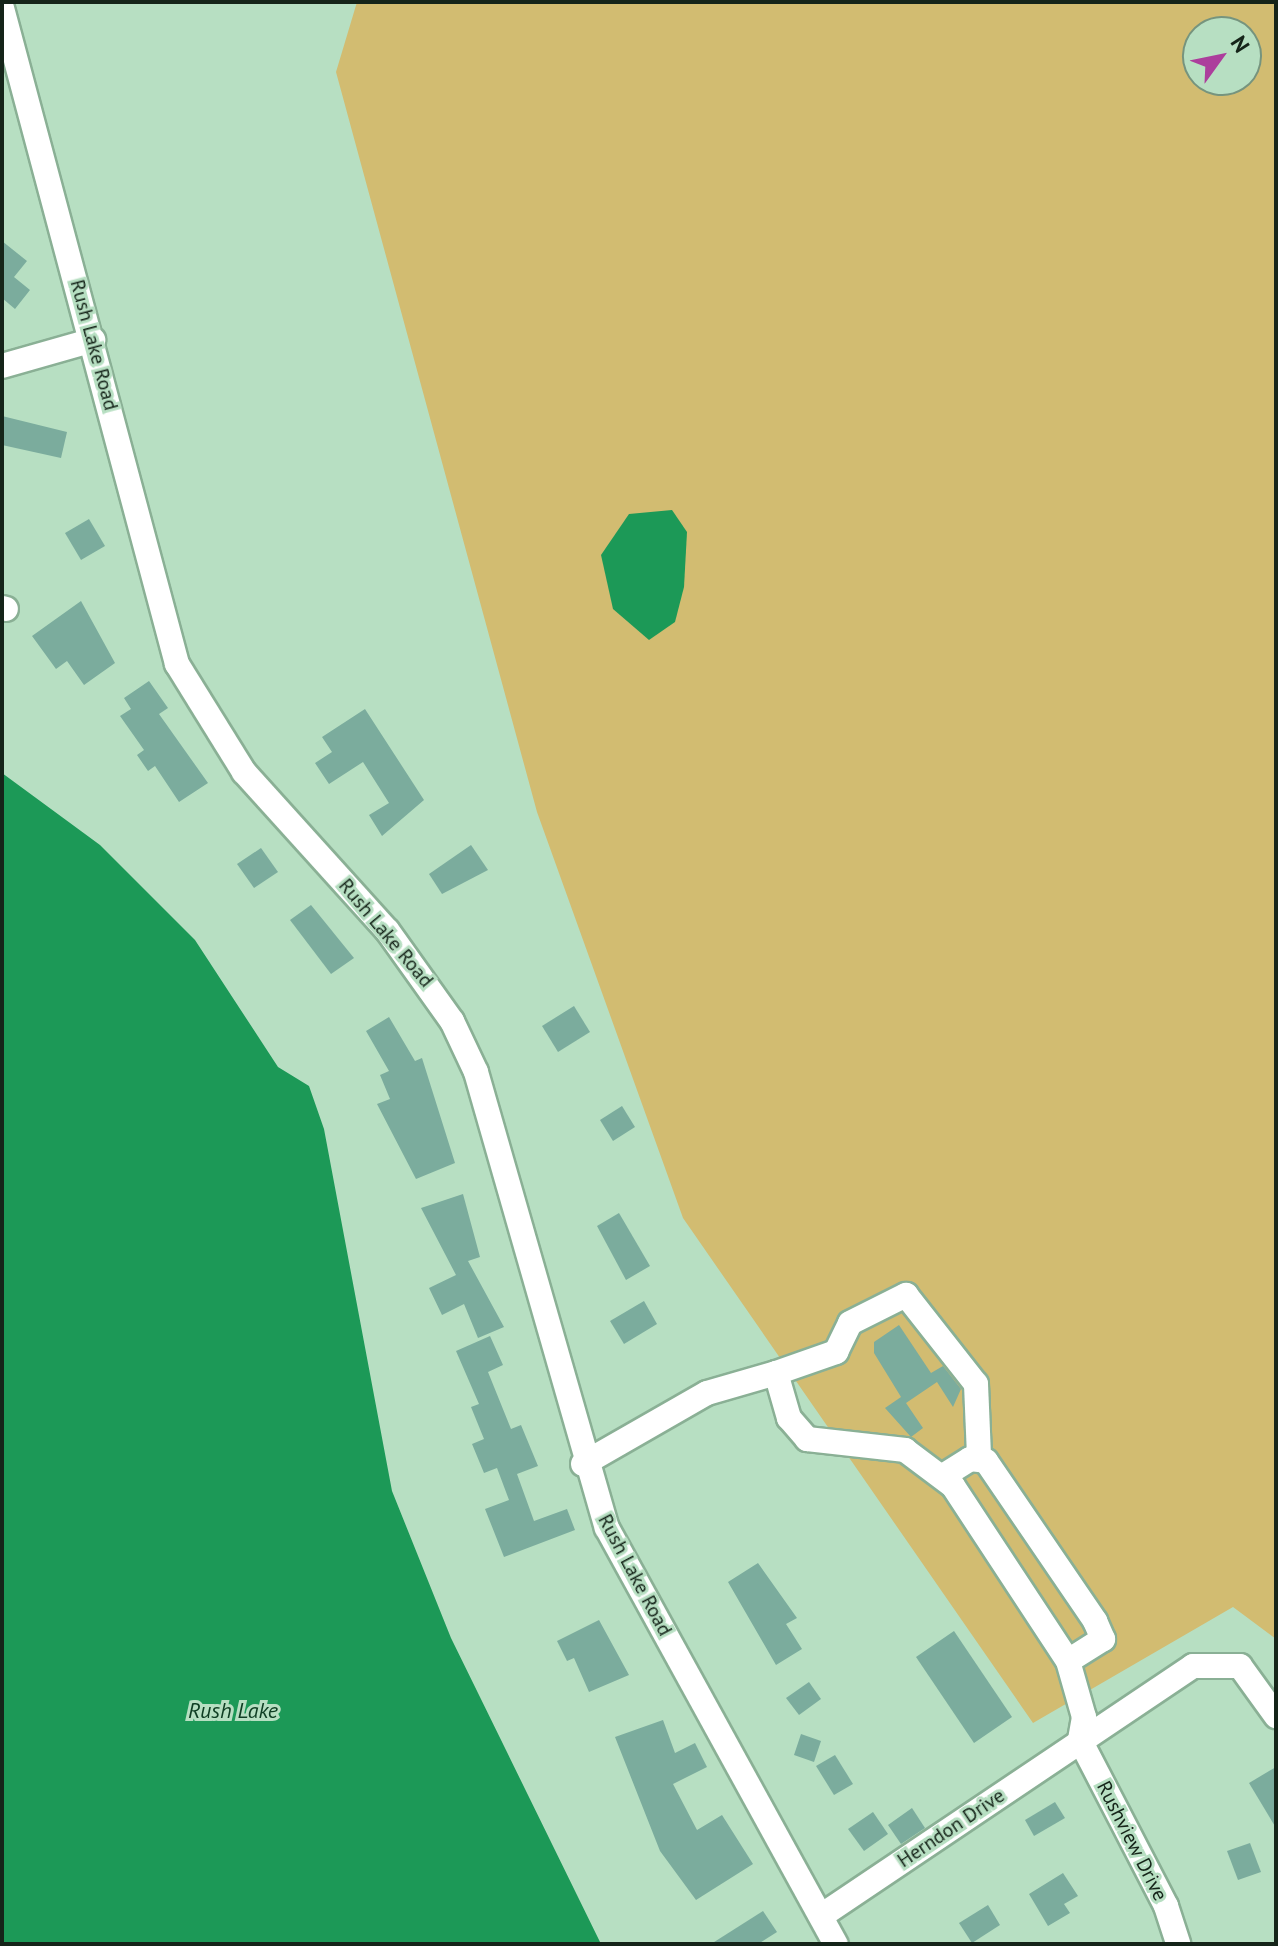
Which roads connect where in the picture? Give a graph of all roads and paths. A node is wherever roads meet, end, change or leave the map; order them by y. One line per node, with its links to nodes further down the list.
1 (2, 11): 2 (street, Rush Lake Road)
2 (93, 340): 3 (street); 6 (street, Rush Lake Road)
3 (2, 366)
4 (776, 1373): 5 (street); 6 (street); 7 (street)
5 (979, 1457): 7 (street); 8 (street)
6 (583, 1464): 11 (street, Rush Lake Road)
7 (943, 1476): 8 (street)
8 (1068, 1661): 10 (street)
9 (1276, 1716): 10 (street, Herndon Drive)
10 (1080, 1740): 11 (street, Herndon Drive); 13 (street, Rushview Drive)
11 (821, 1916): 12 (street, Rush Lake Road)
12 (836, 1944)
13 (1178, 1944)

